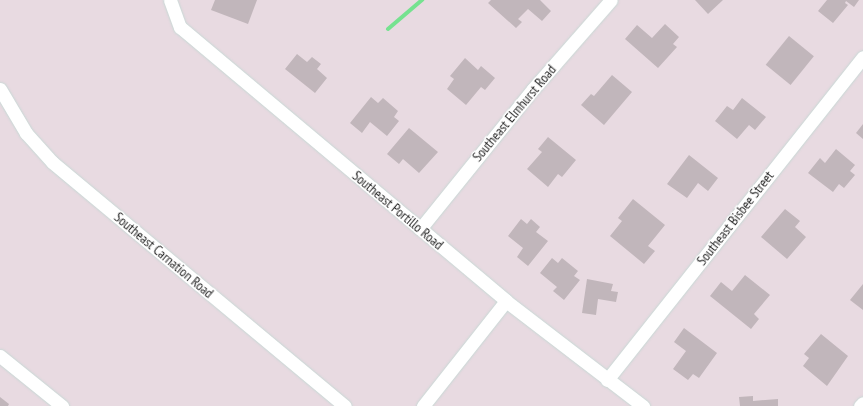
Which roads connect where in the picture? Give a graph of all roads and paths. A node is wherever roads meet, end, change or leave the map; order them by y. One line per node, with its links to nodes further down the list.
1 (170, 0): 5 (street, Southeast Portillo Road)
2 (611, 0): 5 (street, Southeast Elmhurst Road)
3 (863, 57): 8 (street, Southeast Bisbee Street)
4 (0, 89): 11 (street, Southeast Carnation Road)
5 (420, 229): 6 (street, Southeast Portillo Road)
6 (506, 301): 8 (street, Southeast Portillo Road); 12 (street)
7 (0, 356): 10 (street)
8 (607, 380): 13 (street, Southeast Portillo Road)
9 (863, 402): 14 (street)
10 (62, 406)
11 (345, 406)
12 (423, 406)
13 (644, 406)
14 (860, 406)

